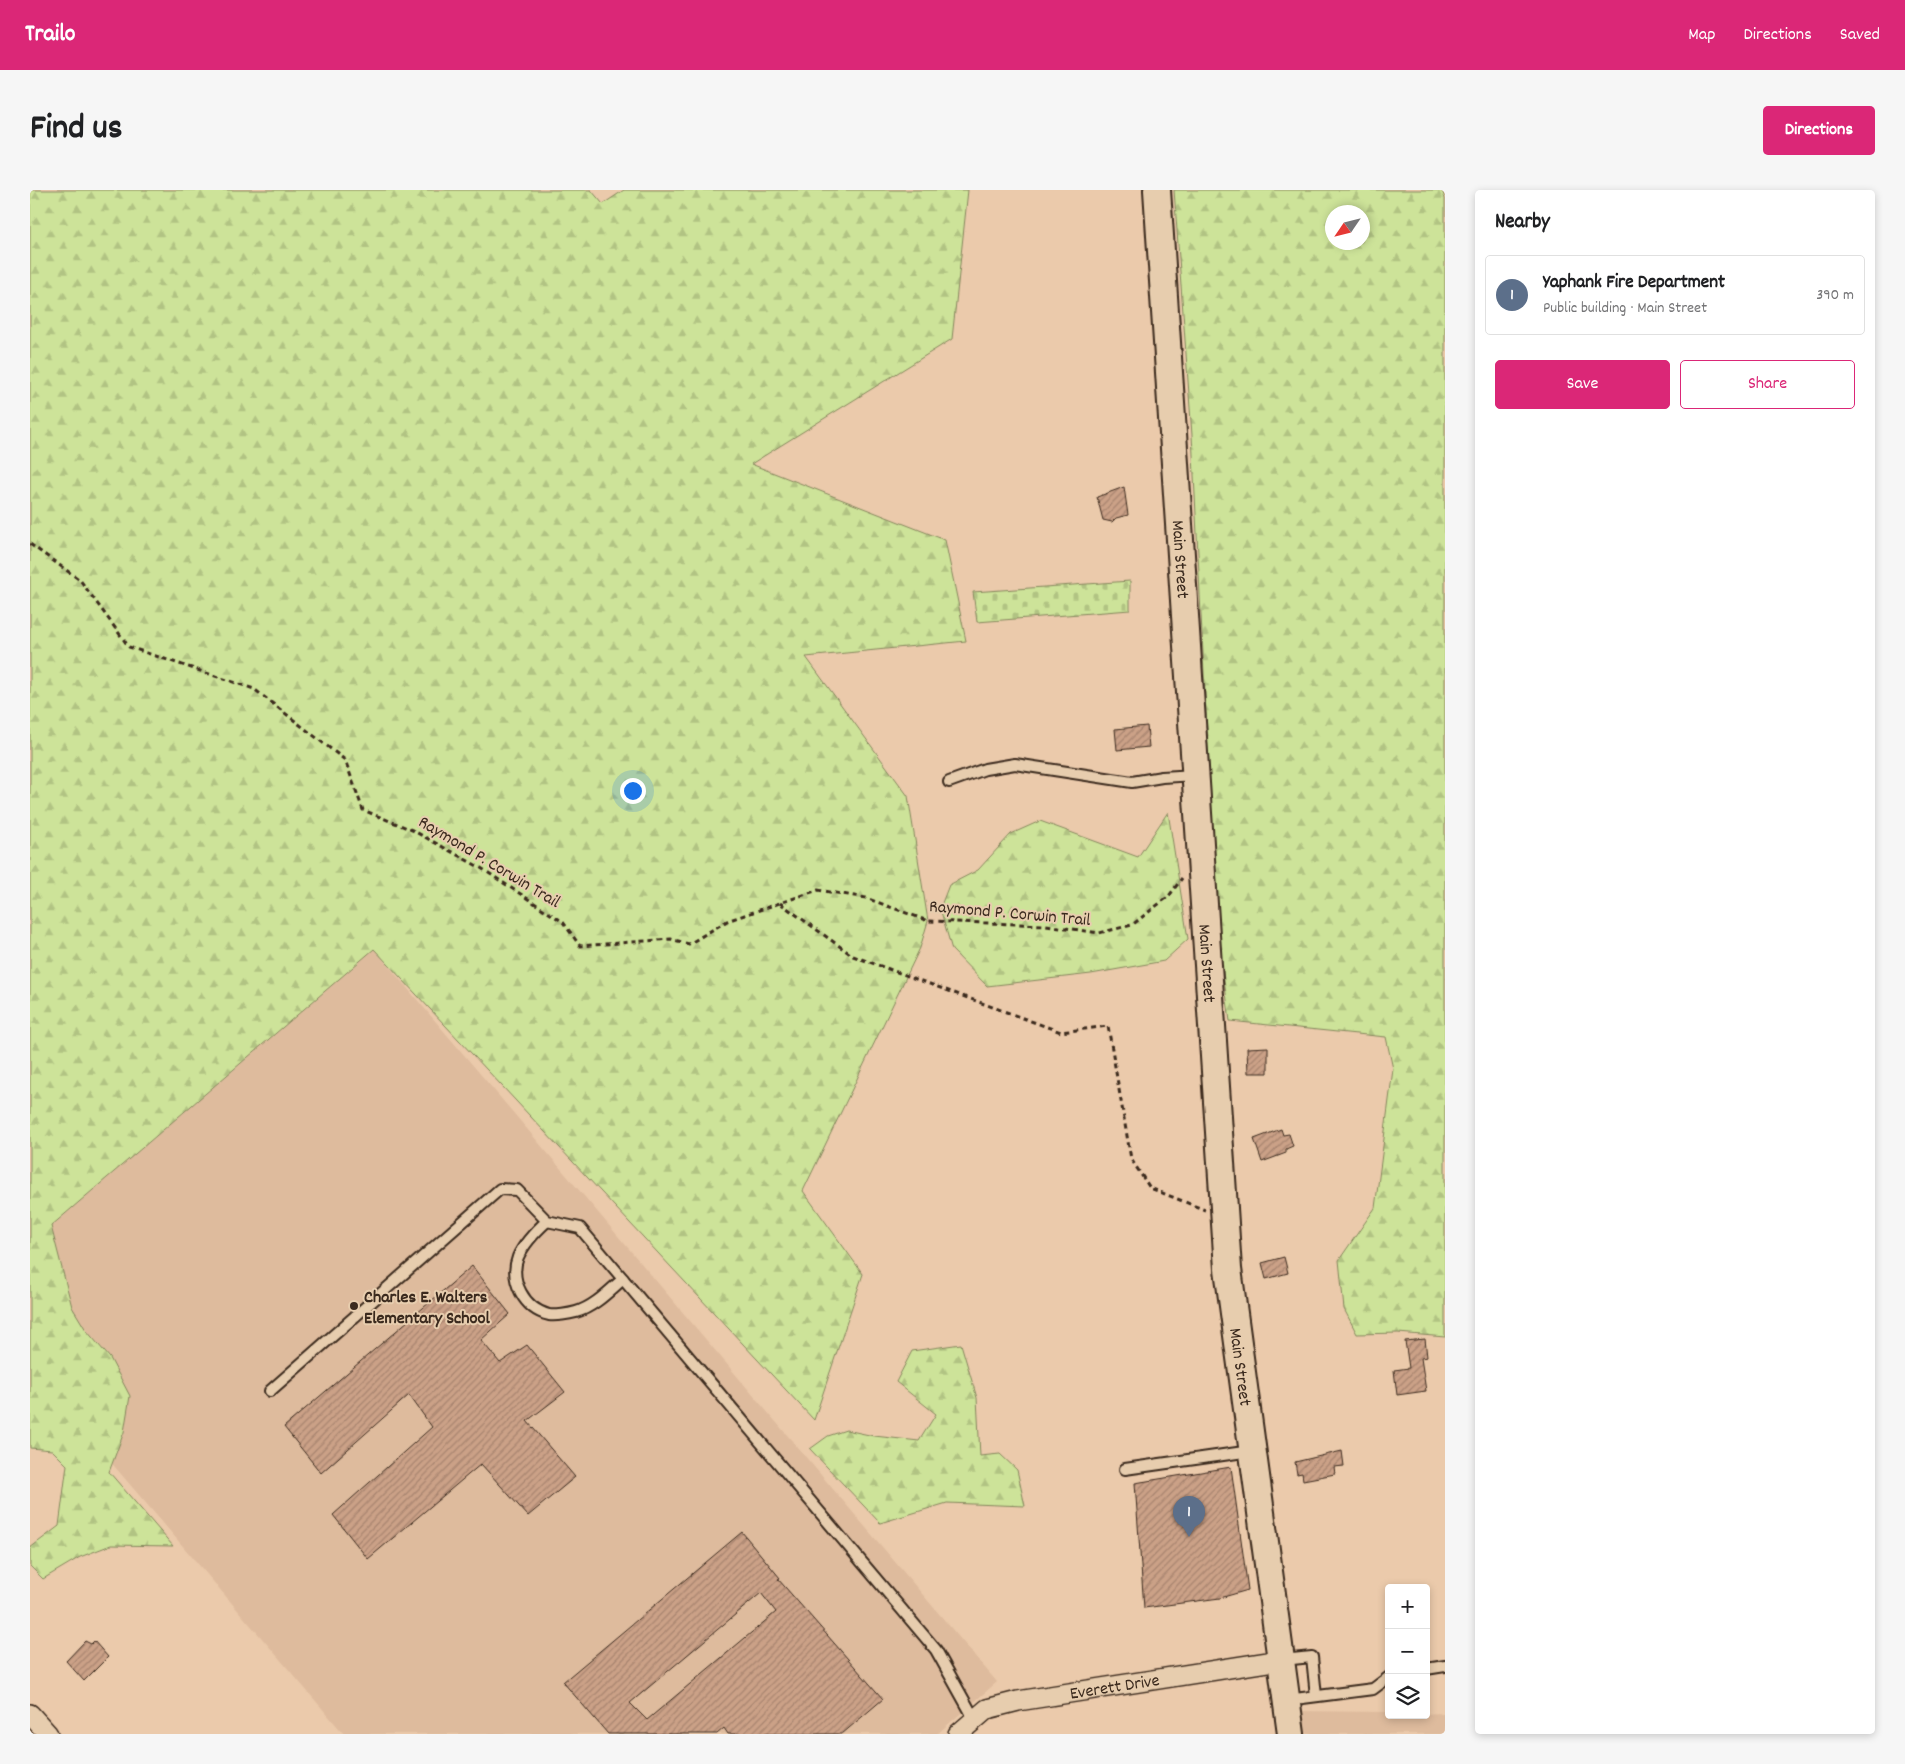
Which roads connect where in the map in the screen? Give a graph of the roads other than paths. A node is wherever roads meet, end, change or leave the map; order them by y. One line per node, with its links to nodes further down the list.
1 (1157, 190): 2 (main road, Main Street)
2 (1196, 775): 3 (lane); 7 (main road, Main Street)
3 (949, 782)
4 (547, 1221): 5 (lane); 5 (lane); 6 (lane)
5 (623, 1279): 16 (lane)
6 (270, 1391)
7 (1251, 1451): 8 (lane); 9 (main road, Main Street)
8 (1126, 1469)
9 (1280, 1660): 13 (lane); 14 (main road, Main Street); 16 (street, Everett Drive)
10 (1445, 1666): 11 (lane)
11 (1430, 1668)
12 (1385, 1680): 13 (lane)
13 (1316, 1696): 14 (lane)
14 (1286, 1700): 19 (main road, Main Street)
15 (30, 1714): 17 (street)
16 (974, 1720): 18 (street, Everett Drive)
17 (48, 1734)
18 (958, 1734)
19 (1291, 1734)

